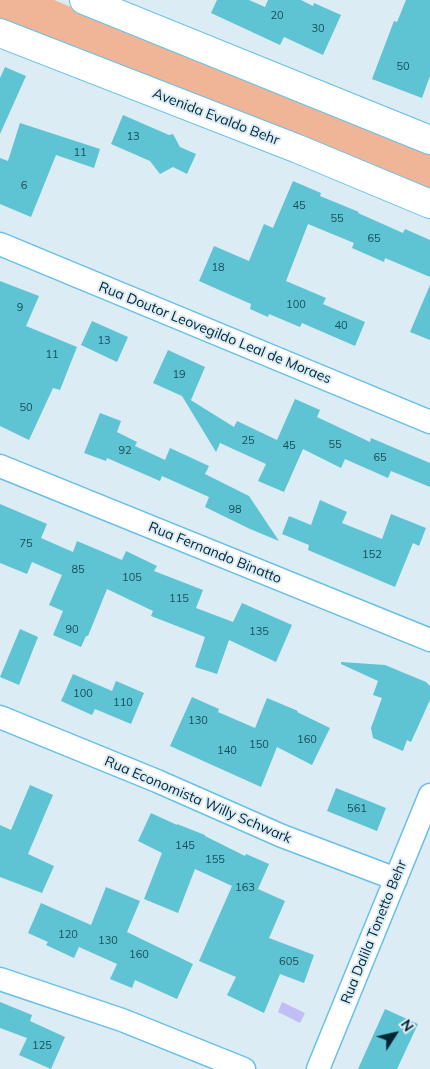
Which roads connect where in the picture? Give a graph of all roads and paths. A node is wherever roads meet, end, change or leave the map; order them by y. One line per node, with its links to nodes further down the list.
1 (84, 0): 3 (street)
2 (0, 33): 4 (street, Avenida Evaldo Behr)
3 (430, 140)
4 (430, 204)
5 (0, 244): 6 (street, Rua Doutor Leovegildo Leal de Moraes)
6 (430, 422)
7 (0, 466): 8 (street, Rua Fernando Binatto)
8 (430, 640)
9 (0, 717): 11 (street, Rua Economista Willy Schwark)
10 (430, 795): 11 (street, Rua Dalila Tonetto Behr)
11 (396, 879): 14 (street, Rua Dalila Tonetto Behr)
12 (0, 979): 13 (street)
13 (244, 1069)
14 (318, 1069)

